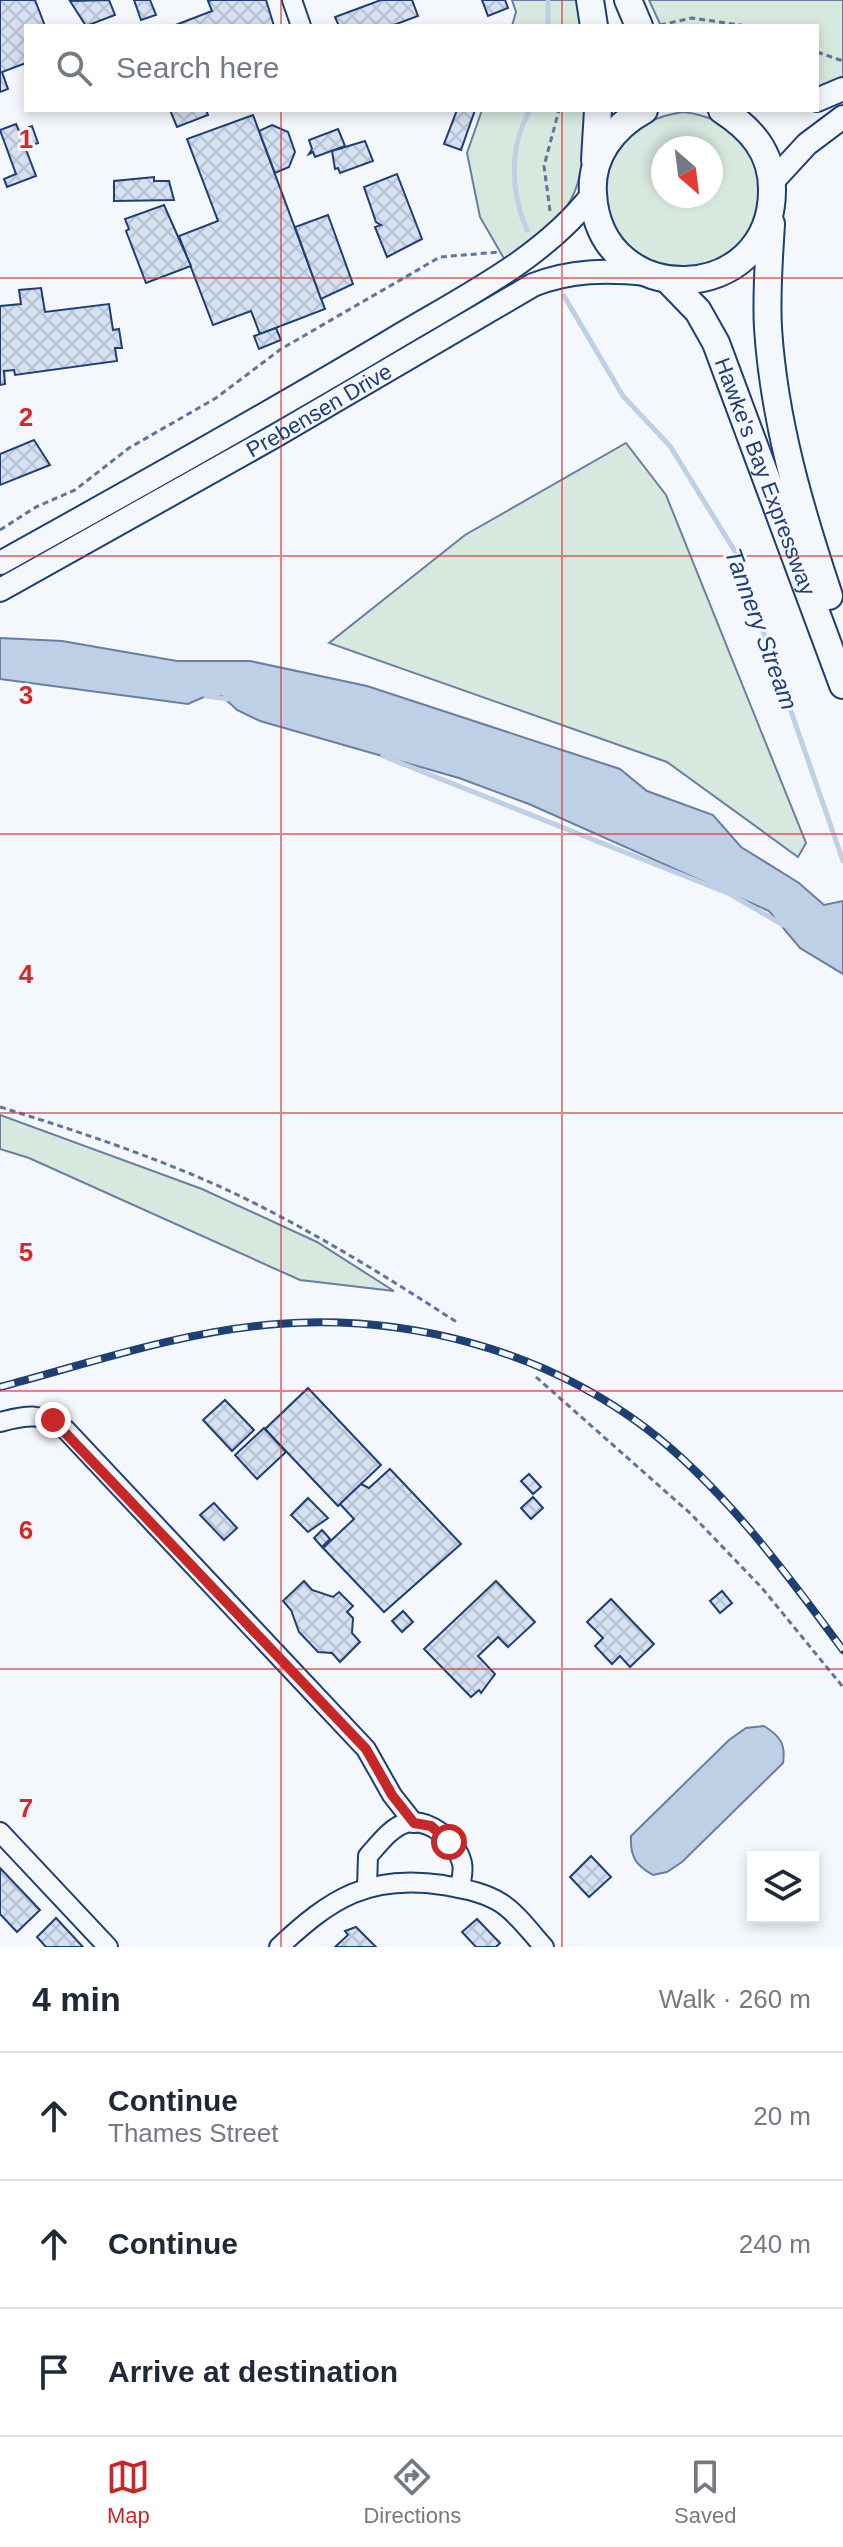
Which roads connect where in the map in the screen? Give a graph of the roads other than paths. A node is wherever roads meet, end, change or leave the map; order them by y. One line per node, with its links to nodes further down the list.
1 (292, 0): 4 (street)
2 (590, 0): 5 (highway)
3 (628, 0): 6 (highway)
4 (300, 24)
5 (594, 24)
6 (638, 24)
7 (843, 89): 8 (main road)
8 (819, 99)
9 (598, 112): 13 (highway)
10 (641, 112): 13 (highway)
11 (724, 112): 14 (highway, Hawke's Bay Expressway)
12 (843, 117): 14 (main road)
13 (594, 180): 16 (highway, Hawke's Bay Expressway); 17 (main road, Prebensen Drive)
14 (772, 182): 15 (highway, Hawke's Bay Expressway)
15 (771, 216): 16 (highway); 19 (highway, Hawke's Bay Expressway)
16 (658, 277): 18 (main road, Prebensen Drive); 20 (highway, Hawke's Bay Expressway)
17 (3, 559)
18 (0, 590)
19 (843, 638)
20 (843, 685)
21 (0, 1422): 22 (street)
22 (414, 1823): 24 (street); 25 (street)
23 (0, 1832): 26 (street)
24 (367, 1887): 25 (street); 27 (street)
25 (460, 1888): 28 (street)
26 (108, 1947)
27 (279, 1947)
28 (544, 1947)

